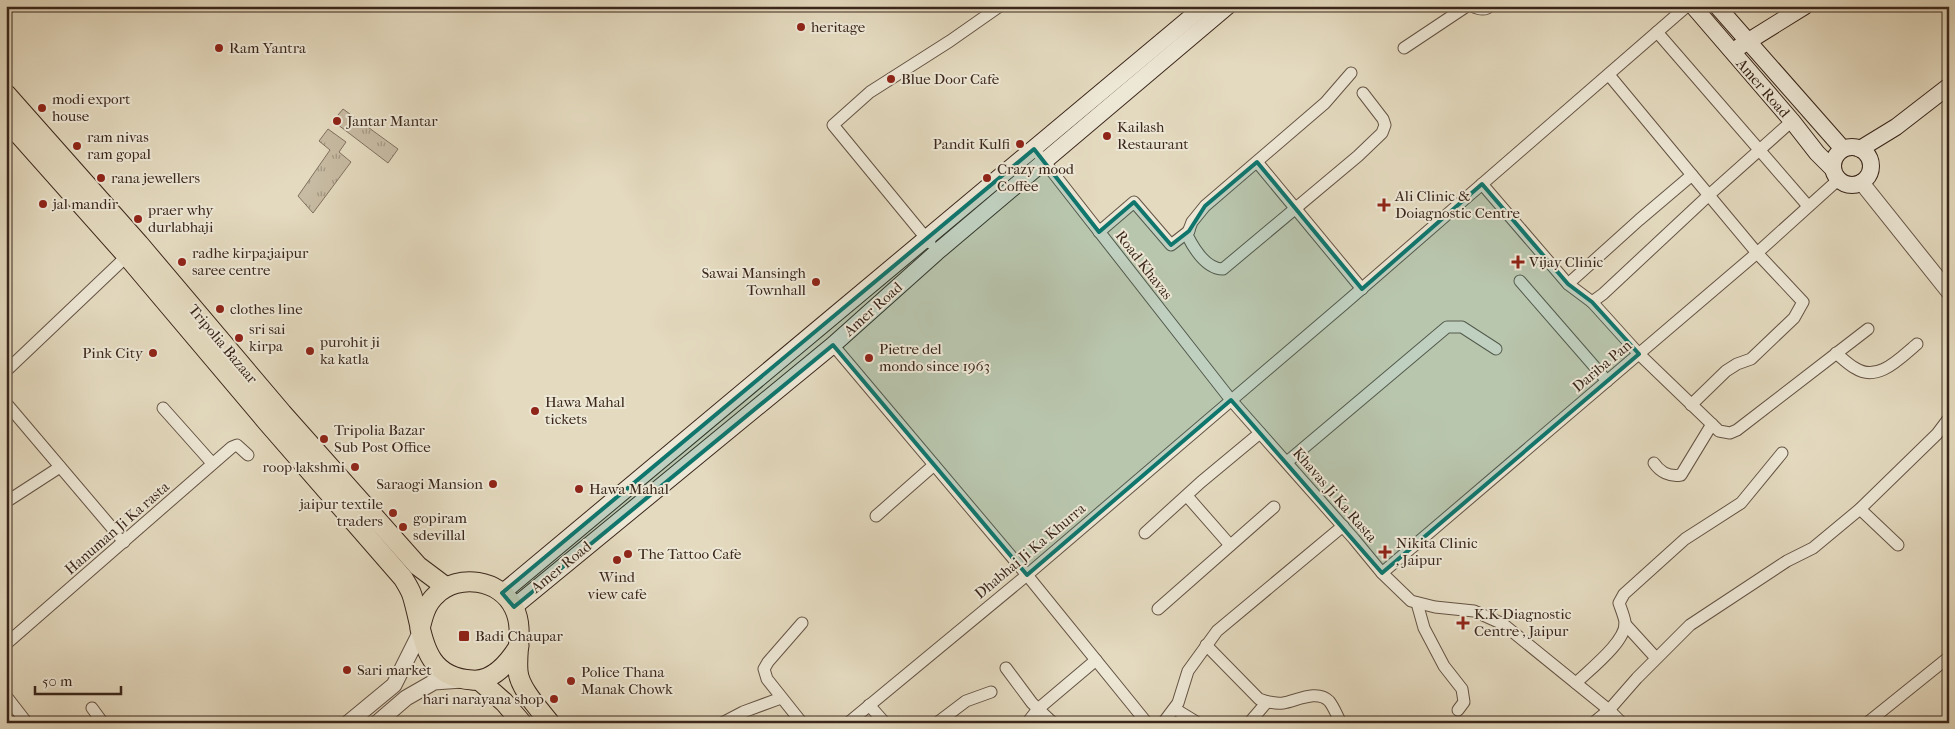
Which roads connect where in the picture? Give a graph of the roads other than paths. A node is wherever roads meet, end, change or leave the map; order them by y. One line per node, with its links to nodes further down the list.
1 (1000, 6): 37 (street)
2 (1204, 6): 22 (main road, Amer Road)
3 (1228, 6): 26 (main road, Amer Road)
4 (1467, 6): 13 (street)
5 (1472, 6): 6 (street)
6 (1490, 6)
7 (1687, 6): 11 (street, Dhabhai Ji Ka Khurra)
8 (1693, 6): 14 (main road, Amer Road)
9 (1717, 6): 12 (main road, Amer Road)
10 (1805, 6): 12 (main road)
11 (1657, 32): 16 (street, Dhabhai Ji Ka Khurra); 24 (street)
12 (1748, 40): 14 (main road); 23 (main road, Amer Road)
13 (1404, 48)
14 (1732, 52): 21 (main road, Amer Road)
15 (1351, 73): 27 (street)
16 (1609, 75): 29 (street); 31 (street, Dhabhai Ji Ka Khurra)
17 (1949, 86): 25 (main road)
18 (1363, 93): 34 (street)
19 (6, 94): 38 (main road, Tripolia Bazaar)
20 (6, 120): 38 (main road, Tripolia Bazaar)
21 (1792, 122): 24 (street); 28 (main road, Amer Road)
22 (1034, 148): 26 (street, Road Khavas); 37 (main road, Amer Road)
23 (1843, 149): 25 (main road); 28 (main road)
24 (1760, 150): 32 (street); 33 (street)
25 (1865, 154): 30 (main road)
26 (1044, 162): 36 (street, Road Khavas); 39 (main road, Amer Road)
27 (1257, 162): 34 (street); 35 (street)
28 (1836, 174): 30 (main road); 33 (street, Dariba Pan)
29 (1692, 176): 32 (street); 42 (street)
30 (1861, 182): 44 (street)
31 (1482, 184): 42 (street); 43 (street, Dhabhai Ji Ka Khurra)
32 (1709, 195): 40 (street); 45 (street)
33 (1808, 206): 40 (street, Dariba Pan)
34 (1296, 209): 35 (street); 43 (street)
35 (1189, 231): 36 (street)
36 (1099, 232): 54 (street, Road Khavas)
37 (926, 238): 39 (street); 81 (main road, Amer Road)
38 (133, 250): 52 (street); 80 (main road, Tripolia Bazaar); 86 (main road, Tripolia Bazaar)
39 (937, 252): 48 (main road, Amer Road)
40 (1757, 252): 51 (street, Dariba Pan); 56 (street)
41 (1520, 282): 53 (street)
42 (1568, 284): 45 (street)
43 (1362, 289): 54 (street, Dhabhai Ji Ka Khurra)
44 (1949, 292)
45 (1592, 302): 51 (street)
46 (1868, 329): 50 (street)
47 (1917, 344): 50 (street)
48 (833, 345): 66 (street); 81 (main road, Amer Road)
49 (1496, 349): 63 (street)
50 (1836, 353): 59 (street)
51 (1639, 354): 53 (street, Dariba Pan); 56 (street)
52 (6, 371)
53 (1607, 381): 78 (street, Dariba Pan)
54 (1231, 400): 60 (street, Khavas Ji Ka Rasta); 79 (street, Dhabhai Ji Ka Khurra)
55 (6, 403): 67 (street)
56 (1691, 405): 59 (street)
57 (163, 408): 65 (street)
58 (1949, 418): 71 (street)
59 (1712, 424): 64 (street)
60 (1260, 433): 63 (street, Khavas Ji Ka Rasta); 68 (street)
61 (1782, 453): 85 (street)
62 (248, 455): 65 (street, Hanuman Ji Ka rasta)
63 (1287, 462): 73 (street, Khavas Ji Ka Rasta)
64 (1654, 463)
65 (212, 464): 75 (street, Hanuman Ji Ka rasta)
66 (934, 465): 72 (street); 79 (street)
67 (60, 467): 69 (street); 75 (street)
68 (1187, 496): 74 (street); 76 (street)
69 (6, 502)
70 (1274, 507): 76 (street)
71 (1860, 509): 77 (street); 91 (street)
72 (876, 516)
73 (1342, 526): 78 (street, Khavas Ji Ka Rasta); 88 (street)
74 (1145, 533)
75 (124, 542): 87 (street, Hanuman Ji Ka rasta)
76 (1230, 545): 83 (street)
77 (1898, 545)
78 (1382, 573): 82 (street, Khavas Ji Ka Rasta)
79 (1027, 575): 92 (street); 100 (street, Dhabhai Ji Ka Khurra)
80 (446, 587): 81 (main road); 86 (main road)
81 (508, 600): 89 (main road)
82 (1417, 603): 95 (street, Khavas Ji Ka Rasta); 104 (street)
83 (1158, 609)
84 (802, 623): 98 (street)
85 (1625, 624): 91 (street); 95 (street)
86 (420, 630): 94 (main road); 108 (street)
87 (6, 644)
88 (1206, 645): 99 (street); 103 (street)
89 (519, 646): 94 (main road); 111 (main road)
90 (1949, 657): 126 (street)
91 (1656, 658): 105 (street)
92 (1096, 660): 102 (street); 119 (street)
93 (1006, 668): 102 (street)
94 (473, 680): 109 (street); 110 (main road)
95 (1576, 683): 105 (street, Khavas Ji Ka Rasta)
96 (991, 692): 116 (street)
97 (6, 696): 106 (street)
98 (781, 698): 112 (street); 113 (street)
99 (1267, 702): 122 (street); 123 (street)
100 (869, 705): 114 (street, Dhabhai Ji Ka Khurra); 115 (street)
101 (92, 708): 107 (street)
102 (1038, 709): 117 (street); 118 (street)
103 (1175, 709): 120 (street); 121 (street)
104 (1458, 710)
105 (1609, 710): 124 (street); 125 (street, Khavas Ji Ka Rasta)
106 (27, 723)
107 (103, 723)
108 (348, 723)
109 (376, 723)
110 (522, 723)
111 (550, 723)
112 (722, 723)
113 (802, 723)
114 (848, 723)
115 (885, 723)
116 (937, 723)
117 (1027, 723)
118 (1053, 723)
119 (1147, 723)
120 (1163, 723)
121 (1198, 723)
122 (1249, 723)
123 (1341, 723)
124 (1593, 723)
125 (1622, 723)
126 (1867, 723)

